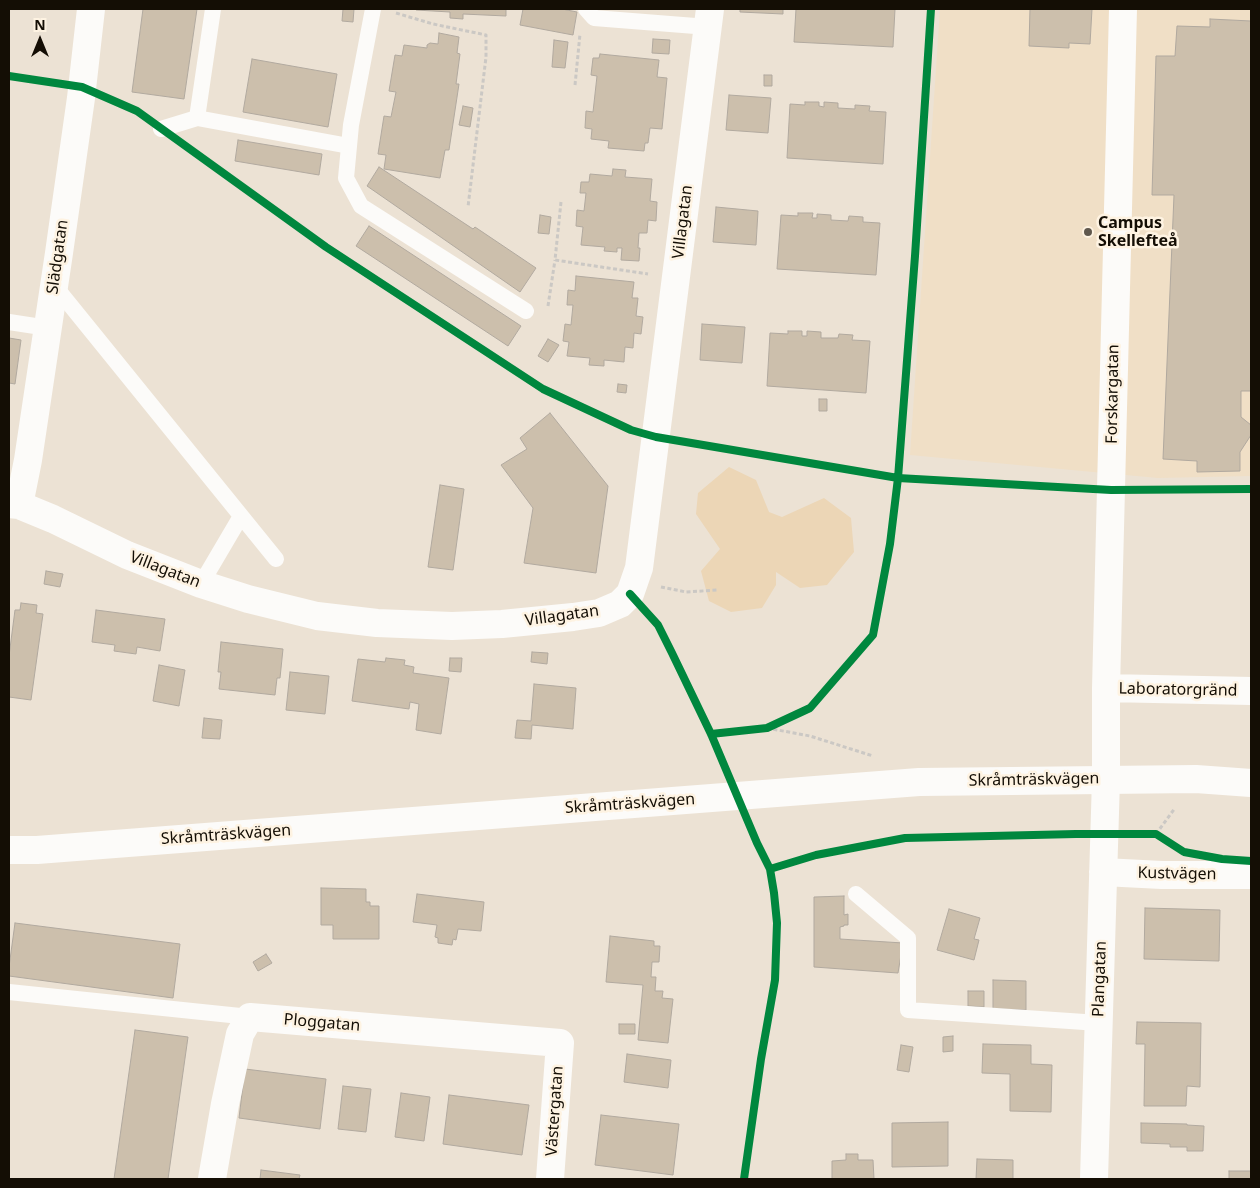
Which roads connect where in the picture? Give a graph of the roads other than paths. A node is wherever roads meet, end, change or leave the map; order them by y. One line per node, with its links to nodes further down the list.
1 (91, 9): 10 (street, Slädgatan)
2 (213, 9): 7 (lane)
3 (373, 9): 9 (lane)
4 (586, 9): 6 (lane)
5 (1123, 9): 18 (street, Forskargatan)
6 (709, 18): 17 (street, Villagatan)
7 (197, 118): 8 (lane); 9 (lane)
8 (161, 129)
9 (349, 146): 11 (lane)
10 (54, 285): 13 (street, Slädgatan); 15 (lane)
11 (526, 311)
12 (9, 322): 13 (lane)
13 (48, 328): 14 (street, Slädgatan)
14 (14, 504): 17 (street, Villagatan)
15 (241, 516): 16 (lane); 17 (lane)
16 (276, 559)
17 (201, 584)
18 (1106, 688): 19 (street, Laboratorgränd); 20 (street, Forskargatan)
19 (1251, 691)
20 (1106, 779): 21 (street, Skråmträskvägen); 22 (street, Skråmträskvägen); 23 (street, Plangatan)
21 (1251, 783)
22 (9, 850)
23 (1103, 872): 24 (street, Kustvägen); 28 (street, Plangatan)
24 (1251, 875)
25 (856, 894): 28 (lane)
26 (9, 992): 27 (lane)
27 (250, 1017): 29 (street, Ploggatan); 30 (street)
28 (1099, 1023): 32 (street, Plangatan)
29 (560, 1043): 31 (street, Västergatan)
30 (212, 1179)
31 (550, 1179)
32 (1094, 1179)

